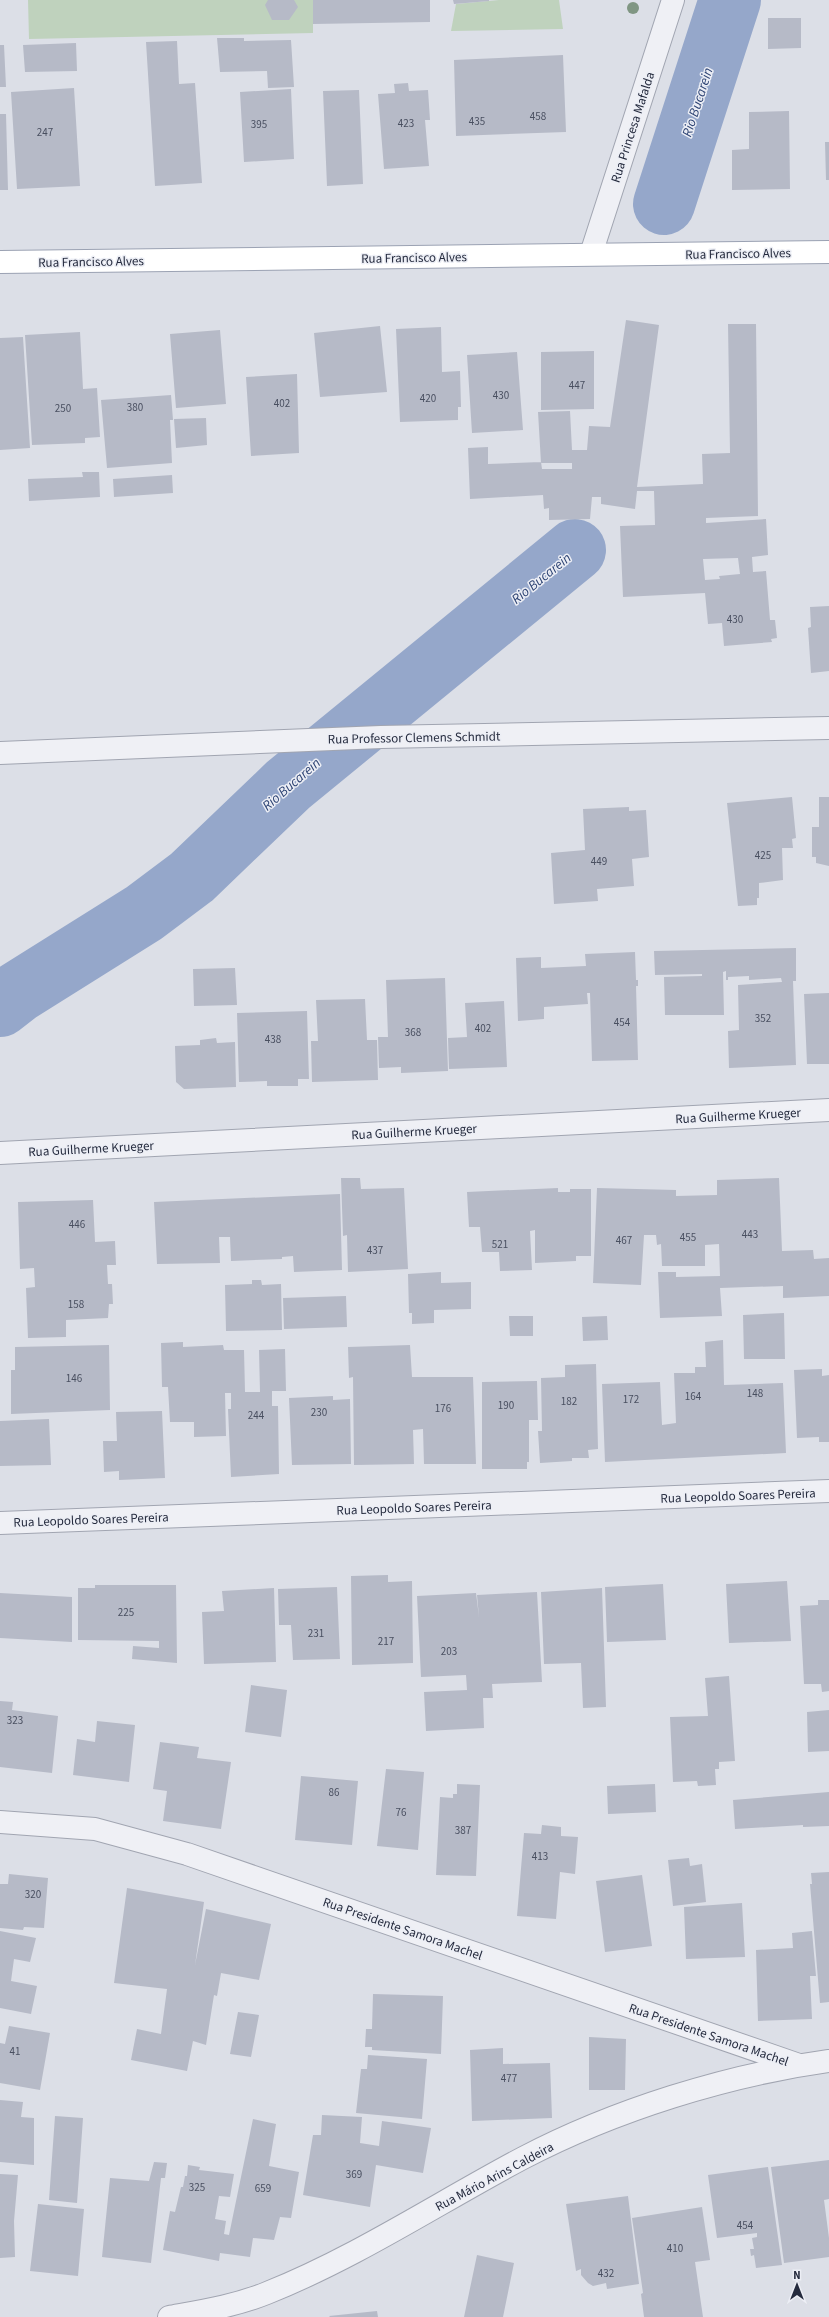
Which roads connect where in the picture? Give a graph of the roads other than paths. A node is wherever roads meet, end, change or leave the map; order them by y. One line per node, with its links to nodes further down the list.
1 (673, 0): 3 (street, Rua Princesa Mafalda)
2 (829, 252): 3 (main road, Rua Francisco Alves)
3 (591, 254): 4 (main road, Rua Francisco Alves)
4 (0, 262)
5 (829, 728): 6 (street, Rua Professor Clemens Schmidt)
6 (0, 753)
7 (829, 1110): 8 (street, Rua Guilherme Krueger)
8 (0, 1153)
9 (829, 1491): 10 (street, Rua Leopoldo Soares Pereira)
10 (0, 1522)
11 (0, 1822): 13 (street, Rua Presidente Samora Machel)
12 (829, 2060): 13 (street, Rua Mário Arins Caldeira)
13 (799, 2065): 14 (street, Rua Mário Arins Caldeira)
14 (169, 2317)

